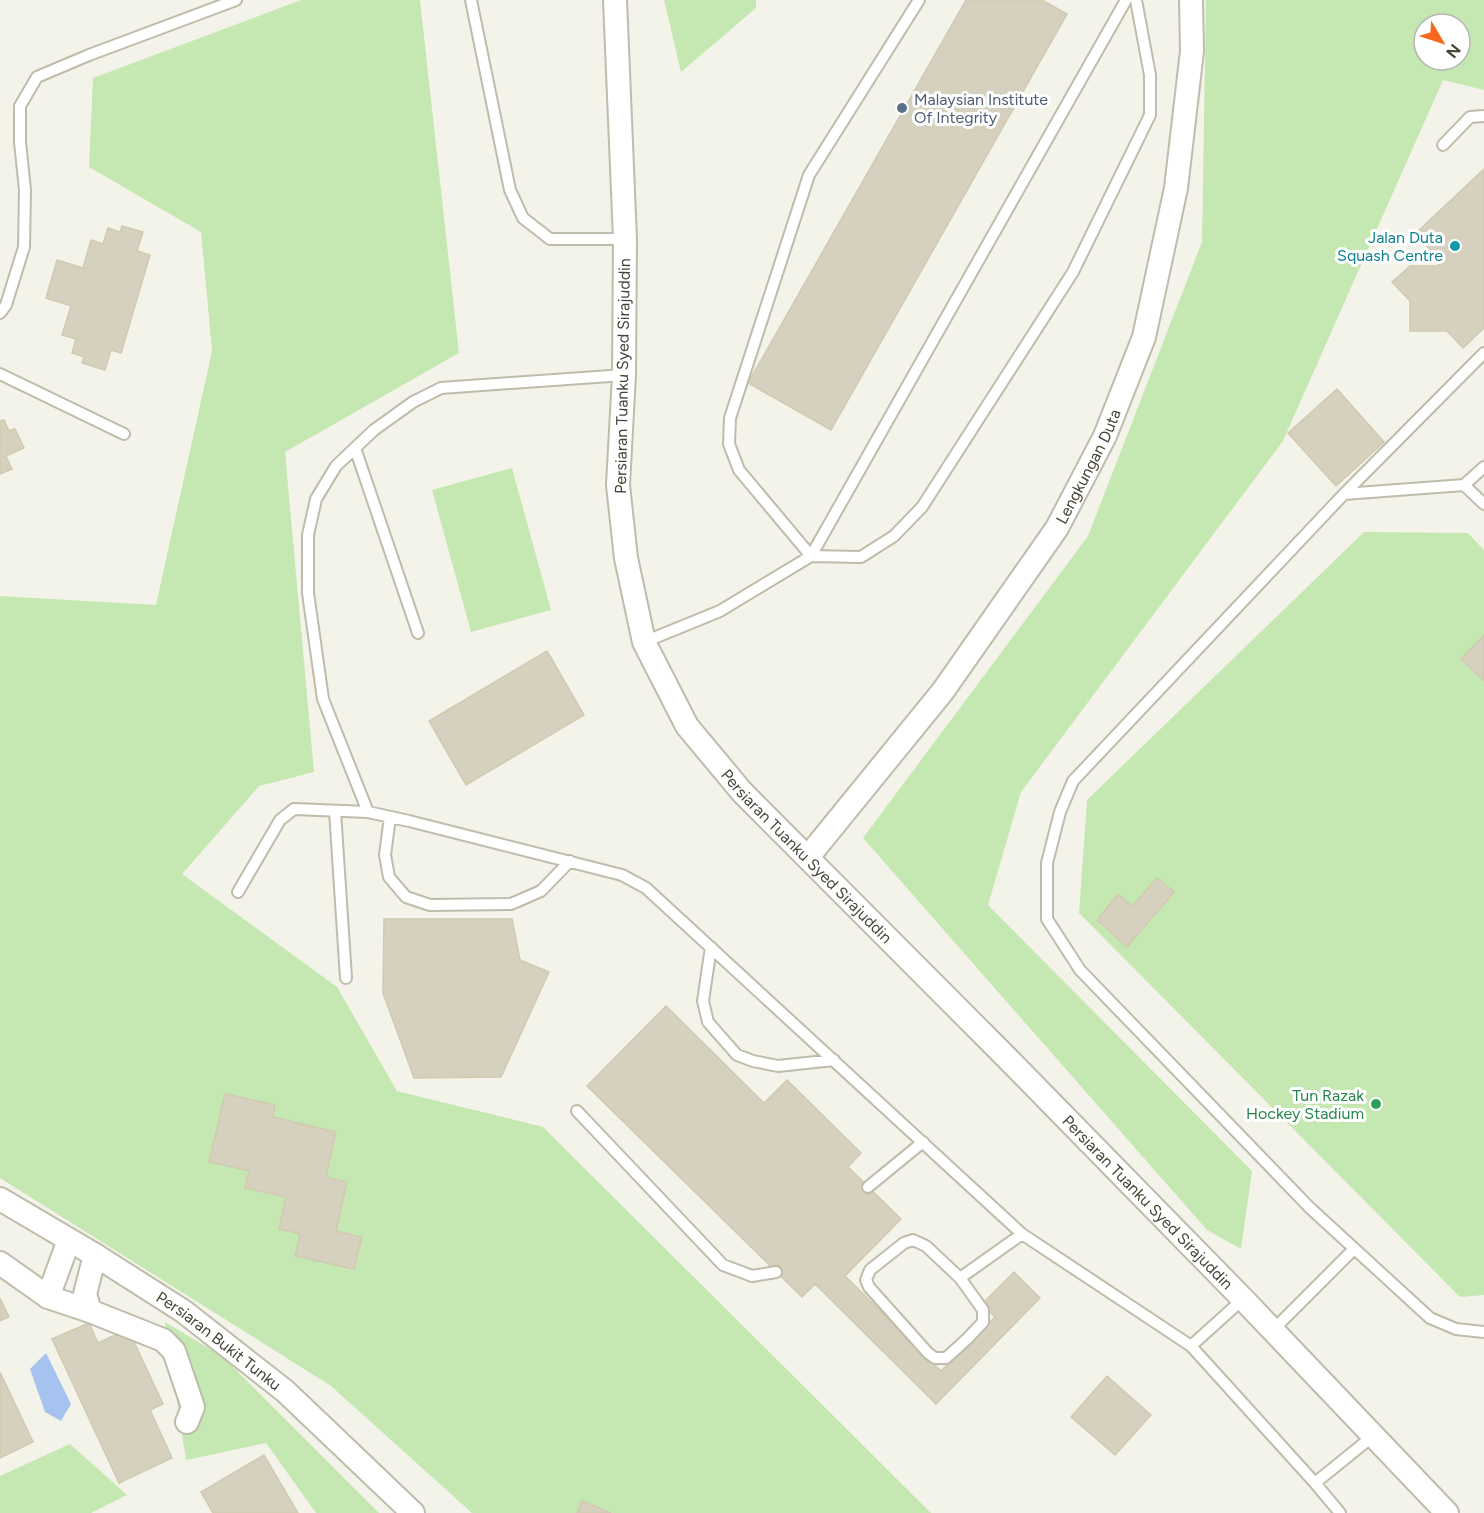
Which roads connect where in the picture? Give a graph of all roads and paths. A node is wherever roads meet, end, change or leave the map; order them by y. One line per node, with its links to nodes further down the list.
1 (236, 0): 11 (lane)
2 (471, 0): 10 (lane)
3 (615, 0): 10 (street, Persiaran Tuanku Syed Sirajuddin)
4 (919, 0): 21 (lane)
5 (1126, 0): 21 (lane)
6 (1136, 0): 21 (lane)
7 (1191, 0): 27 (street, Lengkungan Duta)
8 (1484, 116): 9 (lane)
9 (1443, 145)
10 (625, 239): 14 (street, Persiaran Tuanku Syed Sirajuddin)
11 (0, 313)
12 (1484, 353): 19 (lane)
13 (0, 374): 15 (lane)
14 (624, 375): 16 (lane); 23 (street, Persiaran Tuanku Syed Sirajuddin)
15 (124, 434)
16 (355, 448): 22 (lane); 25 (lane)
17 (1484, 467): 18 (lane)
18 (1464, 485): 19 (lane); 20 (lane)
19 (1344, 494): 39 (lane)
20 (1484, 504)
21 (811, 556): 23 (lane)
22 (417, 633)
23 (644, 642): 27 (street, Persiaran Tuanku Syed Sirajuddin)
24 (335, 811): 25 (lane); 29 (lane); 31 (lane)
25 (368, 812): 26 (lane)
26 (390, 817): 28 (lane); 28 (lane)
27 (808, 857): 45 (street, Persiaran Tuanku Syed Sirajuddin)
28 (570, 861): 30 (lane)
29 (238, 892)
30 (711, 947): 32 (lane); 32 (lane)
31 (346, 978)
32 (834, 1060): 34 (lane)
33 (577, 1112): 42 (lane)
34 (923, 1142): 35 (lane); 37 (lane)
35 (868, 1187)
36 (0, 1199): 38 (street, Persiaran Bukit Tunku)
37 (1022, 1234): 43 (lane); 49 (lane)
38 (69, 1240): 40 (street, Persiaran Bukit Tunku); 44 (street)
39 (1353, 1249): 47 (lane); 48 (lane)
40 (94, 1255): 46 (street); 53 (street, Persiaran Bukit Tunku)
41 (0, 1263): 44 (street)
42 (776, 1272)
43 (960, 1278): 43 (lane)
44 (48, 1298): 46 (street)
45 (1243, 1299): 47 (street, Persiaran Tuanku Syed Sirajuddin); 49 (lane)
46 (90, 1311): 50 (street)
47 (1273, 1330): 51 (street, Persiaran Tuanku Syed Sirajuddin)
48 (1484, 1332)
49 (1191, 1347): 52 (lane)
50 (187, 1422)
51 (1373, 1436): 52 (lane); 55 (street, Persiaran Tuanku Syed Sirajuddin)
52 (1315, 1483): 54 (lane)
53 (414, 1513)
54 (1340, 1513)
55 (1447, 1513)

